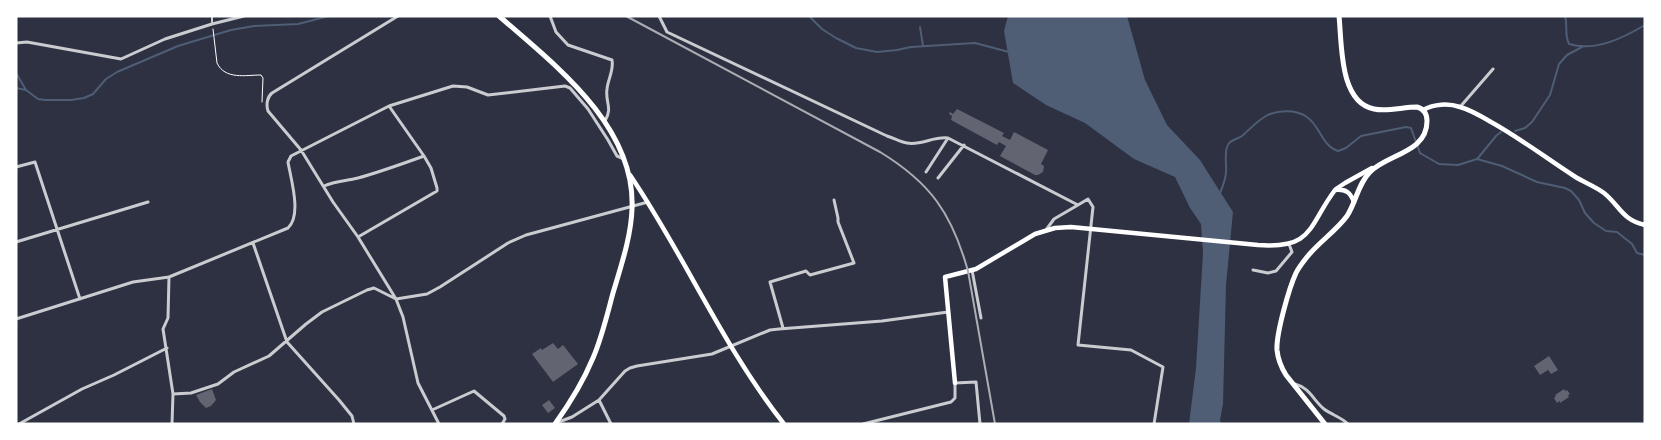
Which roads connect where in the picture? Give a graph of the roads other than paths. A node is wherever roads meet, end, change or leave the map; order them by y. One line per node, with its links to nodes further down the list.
1 (212, 16): 8 (lane)
2 (244, 16): 8 (street)
3 (398, 16): 17 (street)
4 (500, 16): 14 (main road)
5 (550, 16): 14 (street)
6 (659, 16): 15 (street)
7 (1339, 16): 13 (main road)
8 (212, 25): 9 (street)
9 (16, 43)
10 (1493, 69): 12 (street)
11 (389, 106): 17 (street); 18 (street); 19 (street)
12 (1460, 106): 13 (main road); 33 (main road)
13 (1423, 110): 21 (main road)
14 (604, 122): 19 (main road)
15 (948, 138): 16 (street); 22 (street)
16 (964, 145): 24 (street); 31 (street)
17 (301, 150): 25 (street); 39 (street)
18 (424, 156): 25 (street); 37 (street)
19 (625, 160): 23 (main road)
20 (16, 167): 34 (street)
21 (1376, 167): 26 (main road); 30 (main road)
22 (926, 172)
23 (630, 175): 29 (main road); 32 (main road)
24 (938, 178)
25 (324, 186): 37 (street)
26 (1335, 190): 30 (main road); 40 (main road)
27 (834, 200): 49 (street)
28 (148, 202): 34 (street)
29 (648, 202): 32 (street); 51 (main road)
30 (1354, 202): 54 (main road)
31 (1078, 205): 35 (street); 36 (street)
32 (632, 207): 45 (street); 63 (main road)
33 (1645, 225)
34 (58, 230): 38 (street); 44 (street)
35 (1091, 230): 36 (main road); 40 (main road); 68 (street)
36 (1046, 231): 41 (main road)
37 (358, 236): 45 (street)
38 (16, 242)
39 (253, 242): 43 (street); 50 (street)
40 (1289, 244): 42 (street)
41 (972, 270): 46 (main road); 47 (street)
42 (1253, 270)
43 (169, 276): 44 (street); 52 (street)
44 (80, 299): 48 (street)
45 (396, 300): 50 (street); 57 (street)
46 (948, 312): 49 (street); 53 (main road)
47 (981, 318)
48 (16, 319)
49 (783, 328): 51 (street)
50 (287, 342): 55 (street); 60 (street)
51 (730, 346): 56 (street); 65 (main road)
52 (167, 348): 55 (street); 58 (street)
53 (955, 383): 66 (street); 67 (street)
54 (1294, 384): 69 (main road); 70 (street)
55 (174, 394): 59 (street)
56 (599, 400): 63 (street); 64 (street)
57 (432, 410): 61 (street); 62 (street)
58 (19, 424)
59 (172, 424)
60 (354, 424)
61 (439, 424)
62 (502, 424)
63 (555, 424)
64 (611, 424)
65 (784, 424)
66 (863, 424)
67 (980, 424)
68 (1154, 424)
69 (1325, 424)
70 (1348, 424)

